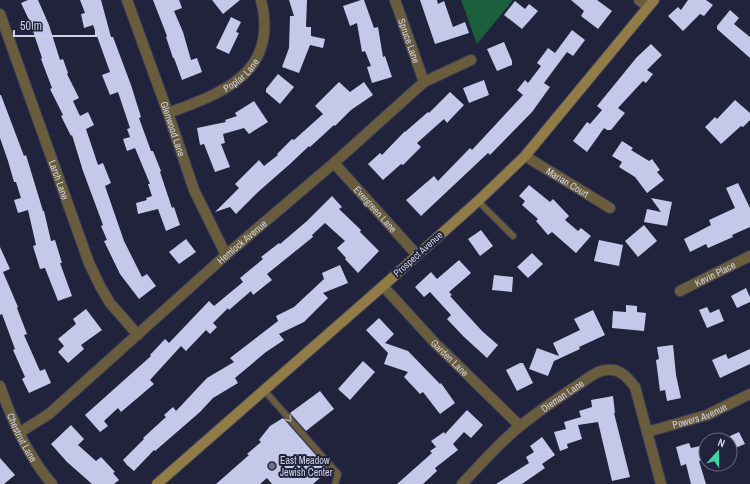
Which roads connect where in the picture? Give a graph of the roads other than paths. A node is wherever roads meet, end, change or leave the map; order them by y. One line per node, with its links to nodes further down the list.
1 (127, 0): 9 (street, Glenwood Lane)
2 (262, 0): 9 (street, Poplar Lane)
3 (395, 0): 8 (street, Spruce Lane)
4 (639, 0): 5 (street)
5 (651, 4): 10 (street, Prospect Avenue)
6 (0, 14): 20 (street, Larch Lane)
7 (471, 60): 8 (street, Hemlock Avenue)
8 (424, 82): 11 (street, Hemlock Avenue)
9 (168, 113): 15 (street, Glenwood Lane)
10 (526, 156): 12 (street, Prospect Avenue); 13 (street, Marian Court)
11 (334, 163): 15 (street, Hemlock Avenue); 16 (street, Evergreen Lane)
12 (478, 201): 14 (lane); 16 (street, Prospect Avenue)
13 (610, 208)
14 (514, 236)
15 (226, 255): 20 (street, Hemlock Avenue)
16 (418, 255): 18 (street, Prospect Avenue)
17 (750, 256): 19 (street, Kevin Place)
18 (383, 286): 22 (street, Prospect Avenue); 24 (street, Garden Lane)
19 (680, 291)
20 (138, 335): 26 (street, Hemlock Avenue)
21 (0, 386): 26 (street, Chestnut Lane)
22 (264, 390): 28 (street, Prospect Avenue); 29 (lane, one-way to 29)
23 (750, 394): 25 (street, Powers Avenue)
24 (520, 426): 25 (street, Dieman Lane); 30 (street, Dieman Lane)
25 (647, 432): 31 (street, Dieman Lane)
26 (19, 433): 27 (street, Chestnut Lane)
27 (52, 484)
28 (157, 484)
29 (335, 484)
30 (462, 484)
31 (661, 484)

